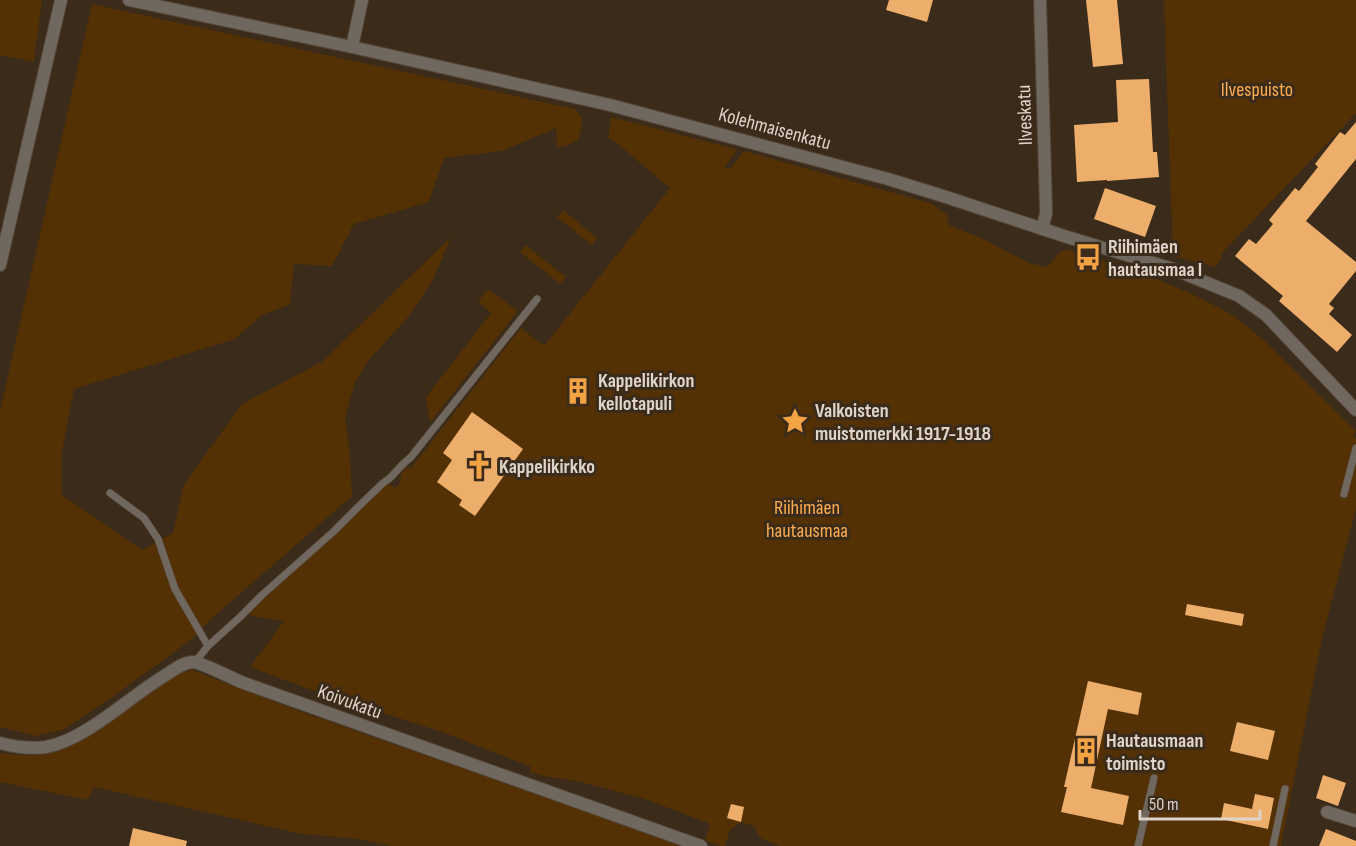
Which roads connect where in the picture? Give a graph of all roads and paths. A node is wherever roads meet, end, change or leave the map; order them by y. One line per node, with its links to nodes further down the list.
1 (61, 0): 7 (street)
2 (129, 0): 5 (street, Kolehmaisenkatu)
3 (362, 0): 5 (street)
4 (1040, 0): 6 (street, Ilveskatu)
5 (352, 48): 6 (street, Kolehmaisenkatu)
6 (1042, 229): 9 (street, Kolehmaisenkatu)
7 (0, 265)
8 (537, 299): 13 (lane)
9 (1356, 410)
10 (1356, 448): 12 (lane)
11 (110, 493): 13 (lane)
12 (1344, 494)
13 (208, 646): 14 (lane)
14 (195, 662): 15 (street); 20 (street, Koivukatu)
15 (0, 743)
16 (1154, 778): 21 (lane)
17 (1285, 789): 22 (lane)
18 (1327, 812): 19 (street)
19 (1356, 821)
20 (701, 846)
21 (1138, 846)
22 (1273, 846)

